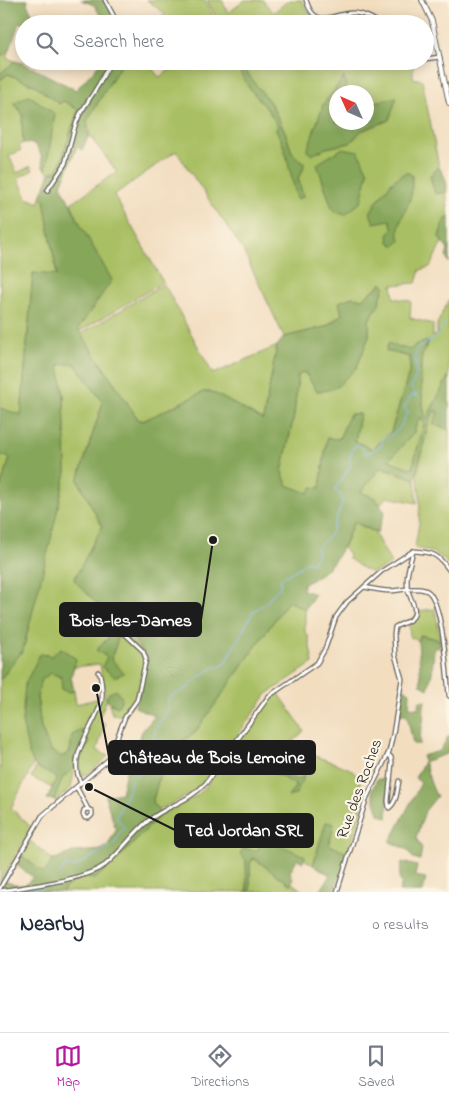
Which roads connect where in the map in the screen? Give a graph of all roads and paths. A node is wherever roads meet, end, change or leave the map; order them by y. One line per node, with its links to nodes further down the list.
1 (105, 0): 4 (street)
2 (306, 0): 5 (street)
3 (422, 0): 8 (street)
4 (113, 15)
5 (315, 15)
6 (342, 15): 7 (street)
7 (363, 15)
8 (430, 15)
9 (434, 29): 10 (street)
10 (440, 57): 11 (street); 13 (street)
11 (434, 58)
12 (107, 70): 14 (street)
13 (449, 103)
14 (47, 191)
15 (413, 551): 16 (street); 17 (street); 18 (street)
16 (449, 570)
17 (364, 587): 18 (street); 27 (street)
18 (408, 589): 21 (street); 22 (street, Rue des Roches)
19 (123, 632): 24 (street)
20 (98, 672): 24 (street)
21 (449, 696)
22 (388, 755): 23 (street); 28 (street, Rue des Roches)
23 (399, 781)
24 (81, 783): 25 (street)
25 (77, 788): 26 (street); 27 (street)
26 (88, 809)
27 (0, 890)
28 (337, 892)

